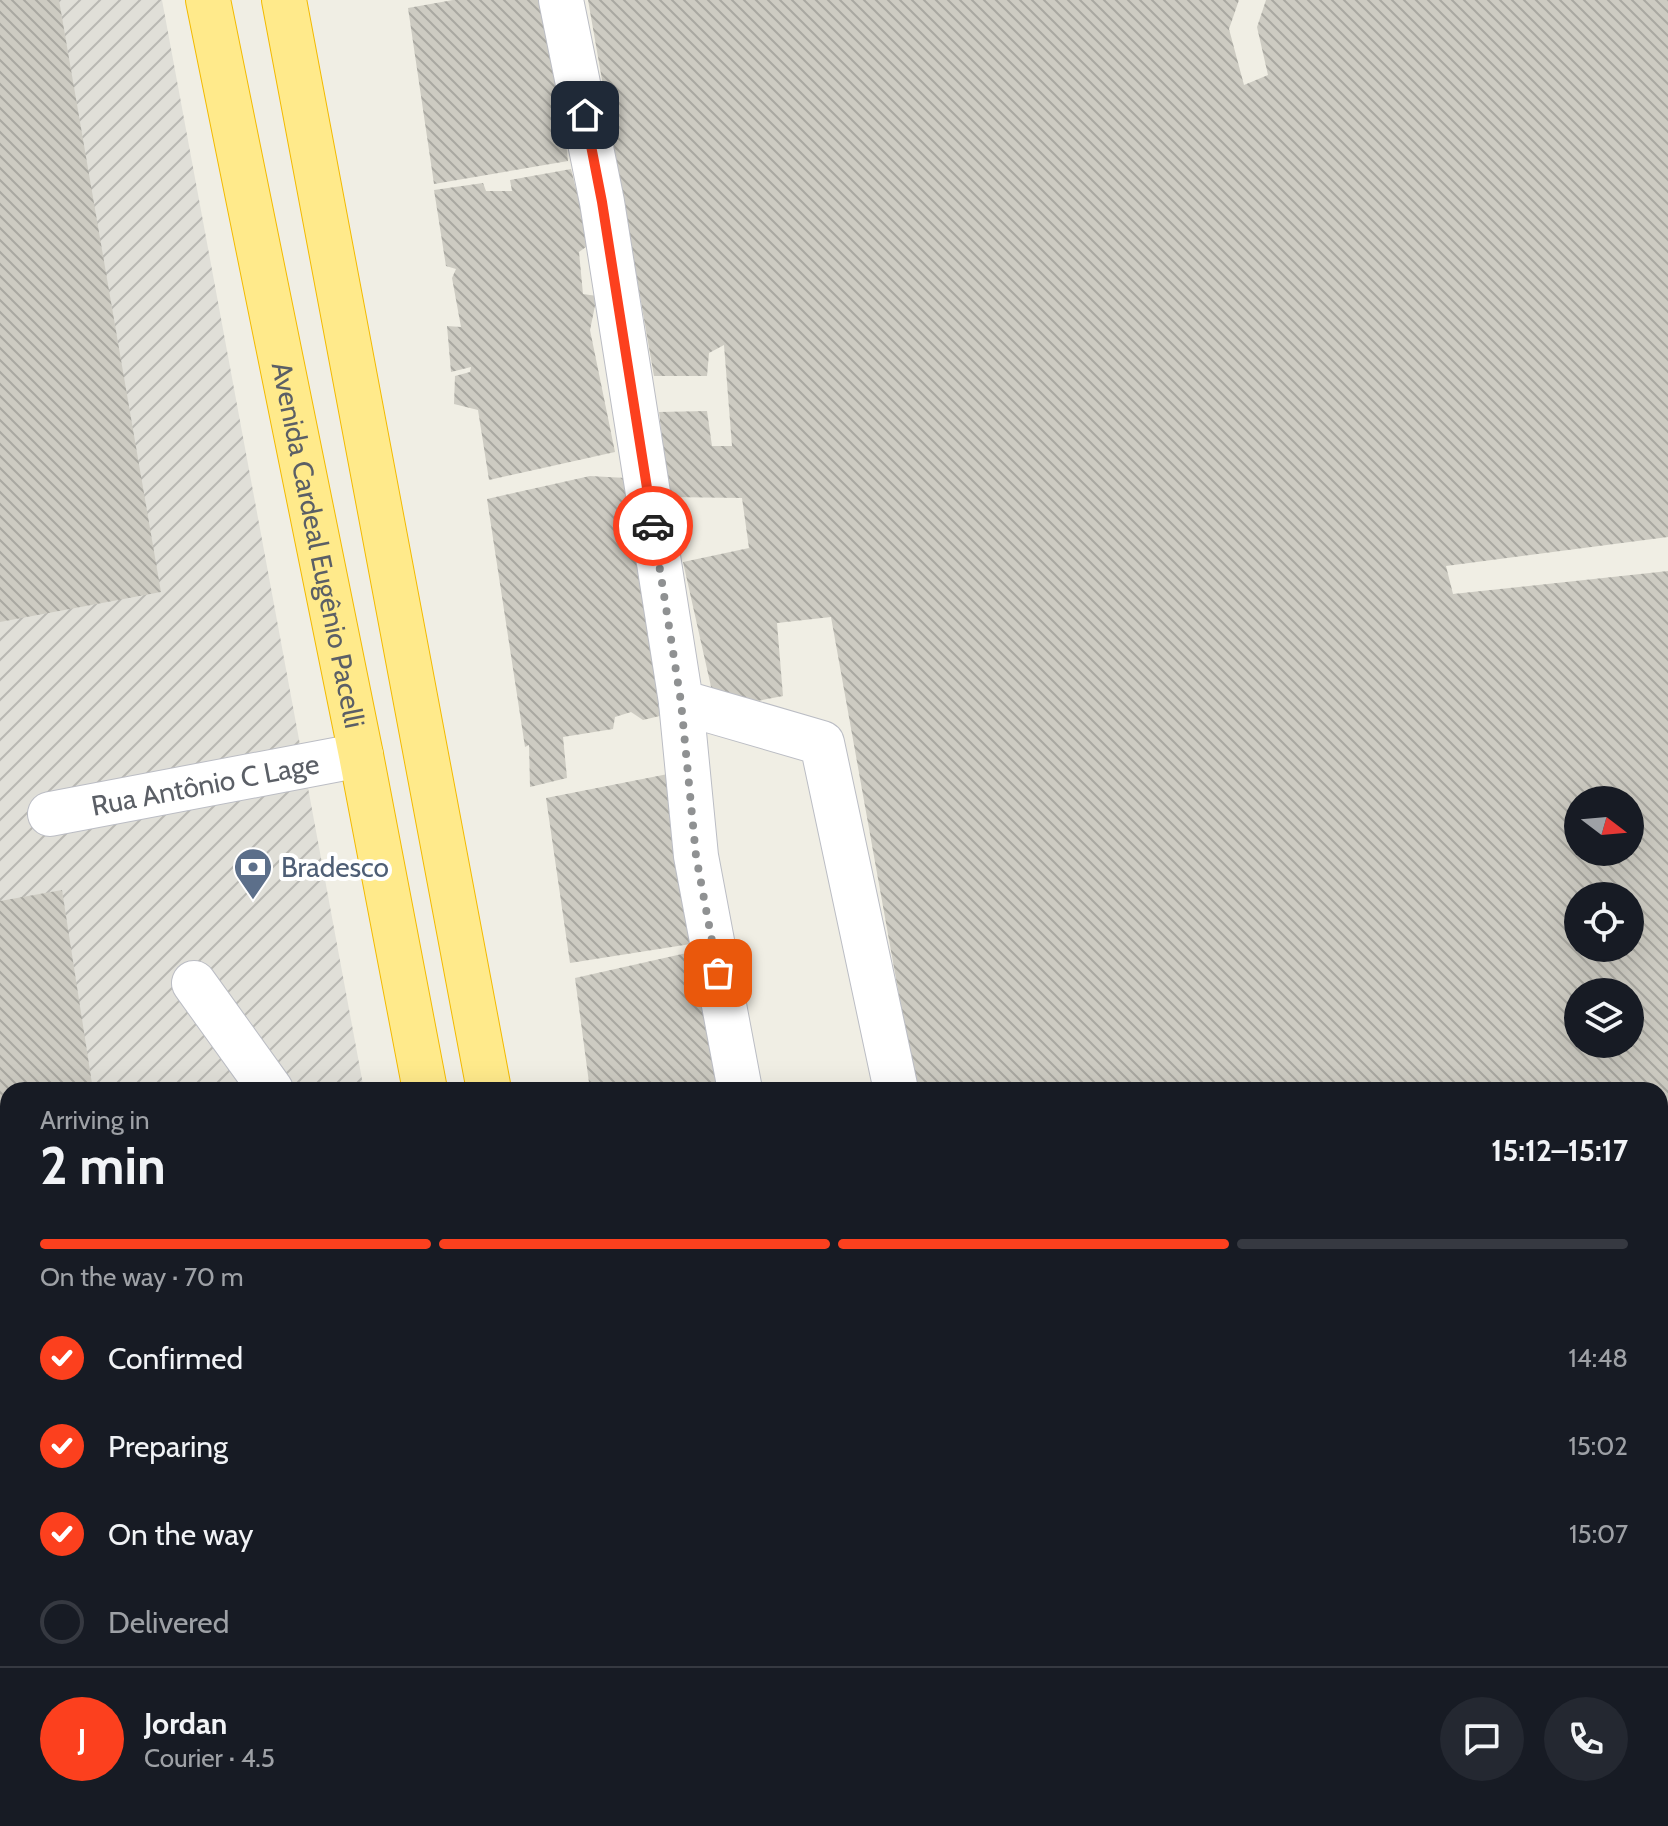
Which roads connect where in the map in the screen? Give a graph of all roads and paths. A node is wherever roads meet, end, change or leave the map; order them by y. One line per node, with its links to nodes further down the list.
1 (208, 0): 5 (highway, Avenida Cardeal Eugênio Pacelli)
2 (284, 0): 10 (highway)
3 (561, 0): 4 (street)
4 (681, 702): 11 (street); 12 (street)
5 (361, 755): 6 (street, Rua Antônio C Lage); 9 (highway, Avenida Cardeal Eugênio Pacelli)
6 (50, 814)
7 (194, 983): 8 (street)
8 (265, 1082)
9 (423, 1082)
10 (487, 1082)
11 (738, 1082)
12 (894, 1082)

